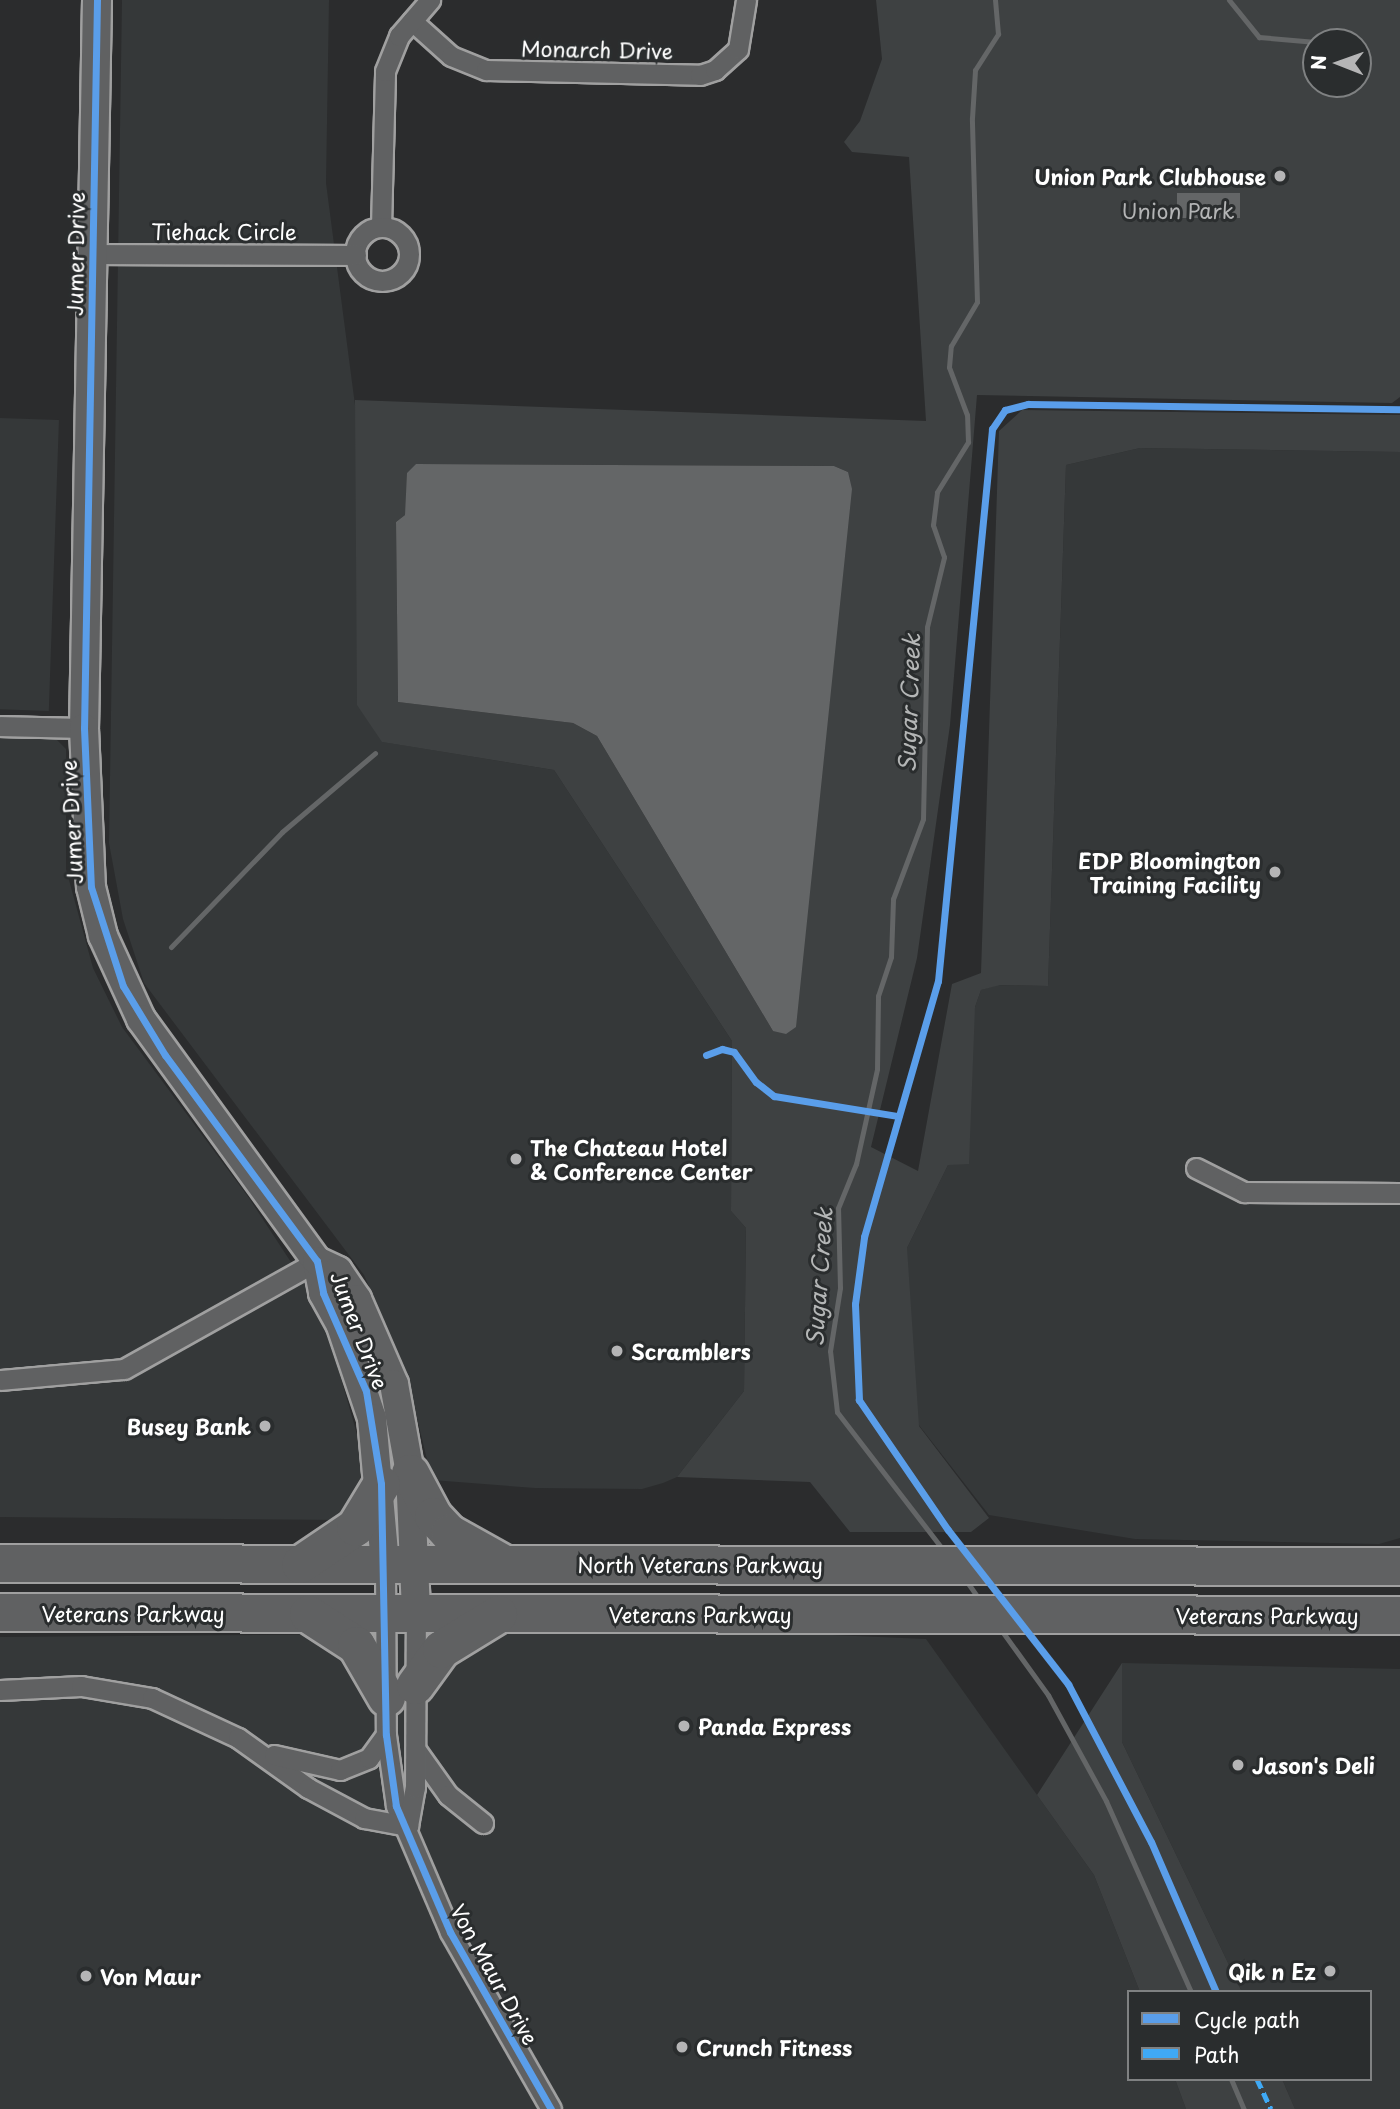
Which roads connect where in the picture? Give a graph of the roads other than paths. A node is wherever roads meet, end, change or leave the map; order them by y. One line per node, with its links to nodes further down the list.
1 (97, 0): 6 (street, Jumer Drive)
2 (430, 0): 4 (street)
3 (746, 0): 4 (street, Monarch Drive)
4 (412, 21): 5 (street)
5 (381, 227): 7 (street); 7 (street)
6 (93, 254): 7 (street, Tiehack Circle); 9 (street, Jumer Drive)
7 (356, 255)
8 (0, 726): 9 (street)
9 (84, 728): 12 (street, Jumer Drive)
10 (1196, 1168): 11 (street)
11 (1400, 1193)
12 (317, 1261): 13 (street); 14 (street, Jumer Drive)
13 (0, 1380)
14 (396, 1478): 16 (street, Jumer Drive); 17 (highway); 18 (highway)
15 (0, 1563): 18 (highway, North Veterans Parkway)
16 (400, 1563): 17 (highway, North Veterans Parkway); 18 (highway, North Veterans Parkway); 22 (street, Jumer Drive)
17 (504, 1563): 19 (highway, North Veterans Parkway)
18 (300, 1564)
19 (1400, 1566)
20 (0, 1612): 21 (highway, Veterans Parkway)
21 (307, 1613): 22 (highway, Veterans Parkway); 26 (highway)
22 (401, 1613): 23 (highway, Veterans Parkway); 26 (street, Von Maur Drive); 26 (street, Von Maur Drive)
23 (498, 1614): 24 (highway, Veterans Parkway); 26 (highway)
24 (1397, 1616)
25 (0, 1690): 28 (street)
26 (401, 1691): 27 (street, Von Maur Drive); 29 (street, Von Maur Drive)
27 (386, 1735): 28 (street); 31 (street, Von Maur Drive)
28 (259, 1750): 31 (street)
29 (416, 1750): 30 (street); 31 (street, Von Maur Drive)
30 (482, 1823)
31 (408, 1826): 32 (street, Von Maur Drive)
32 (551, 2109)

